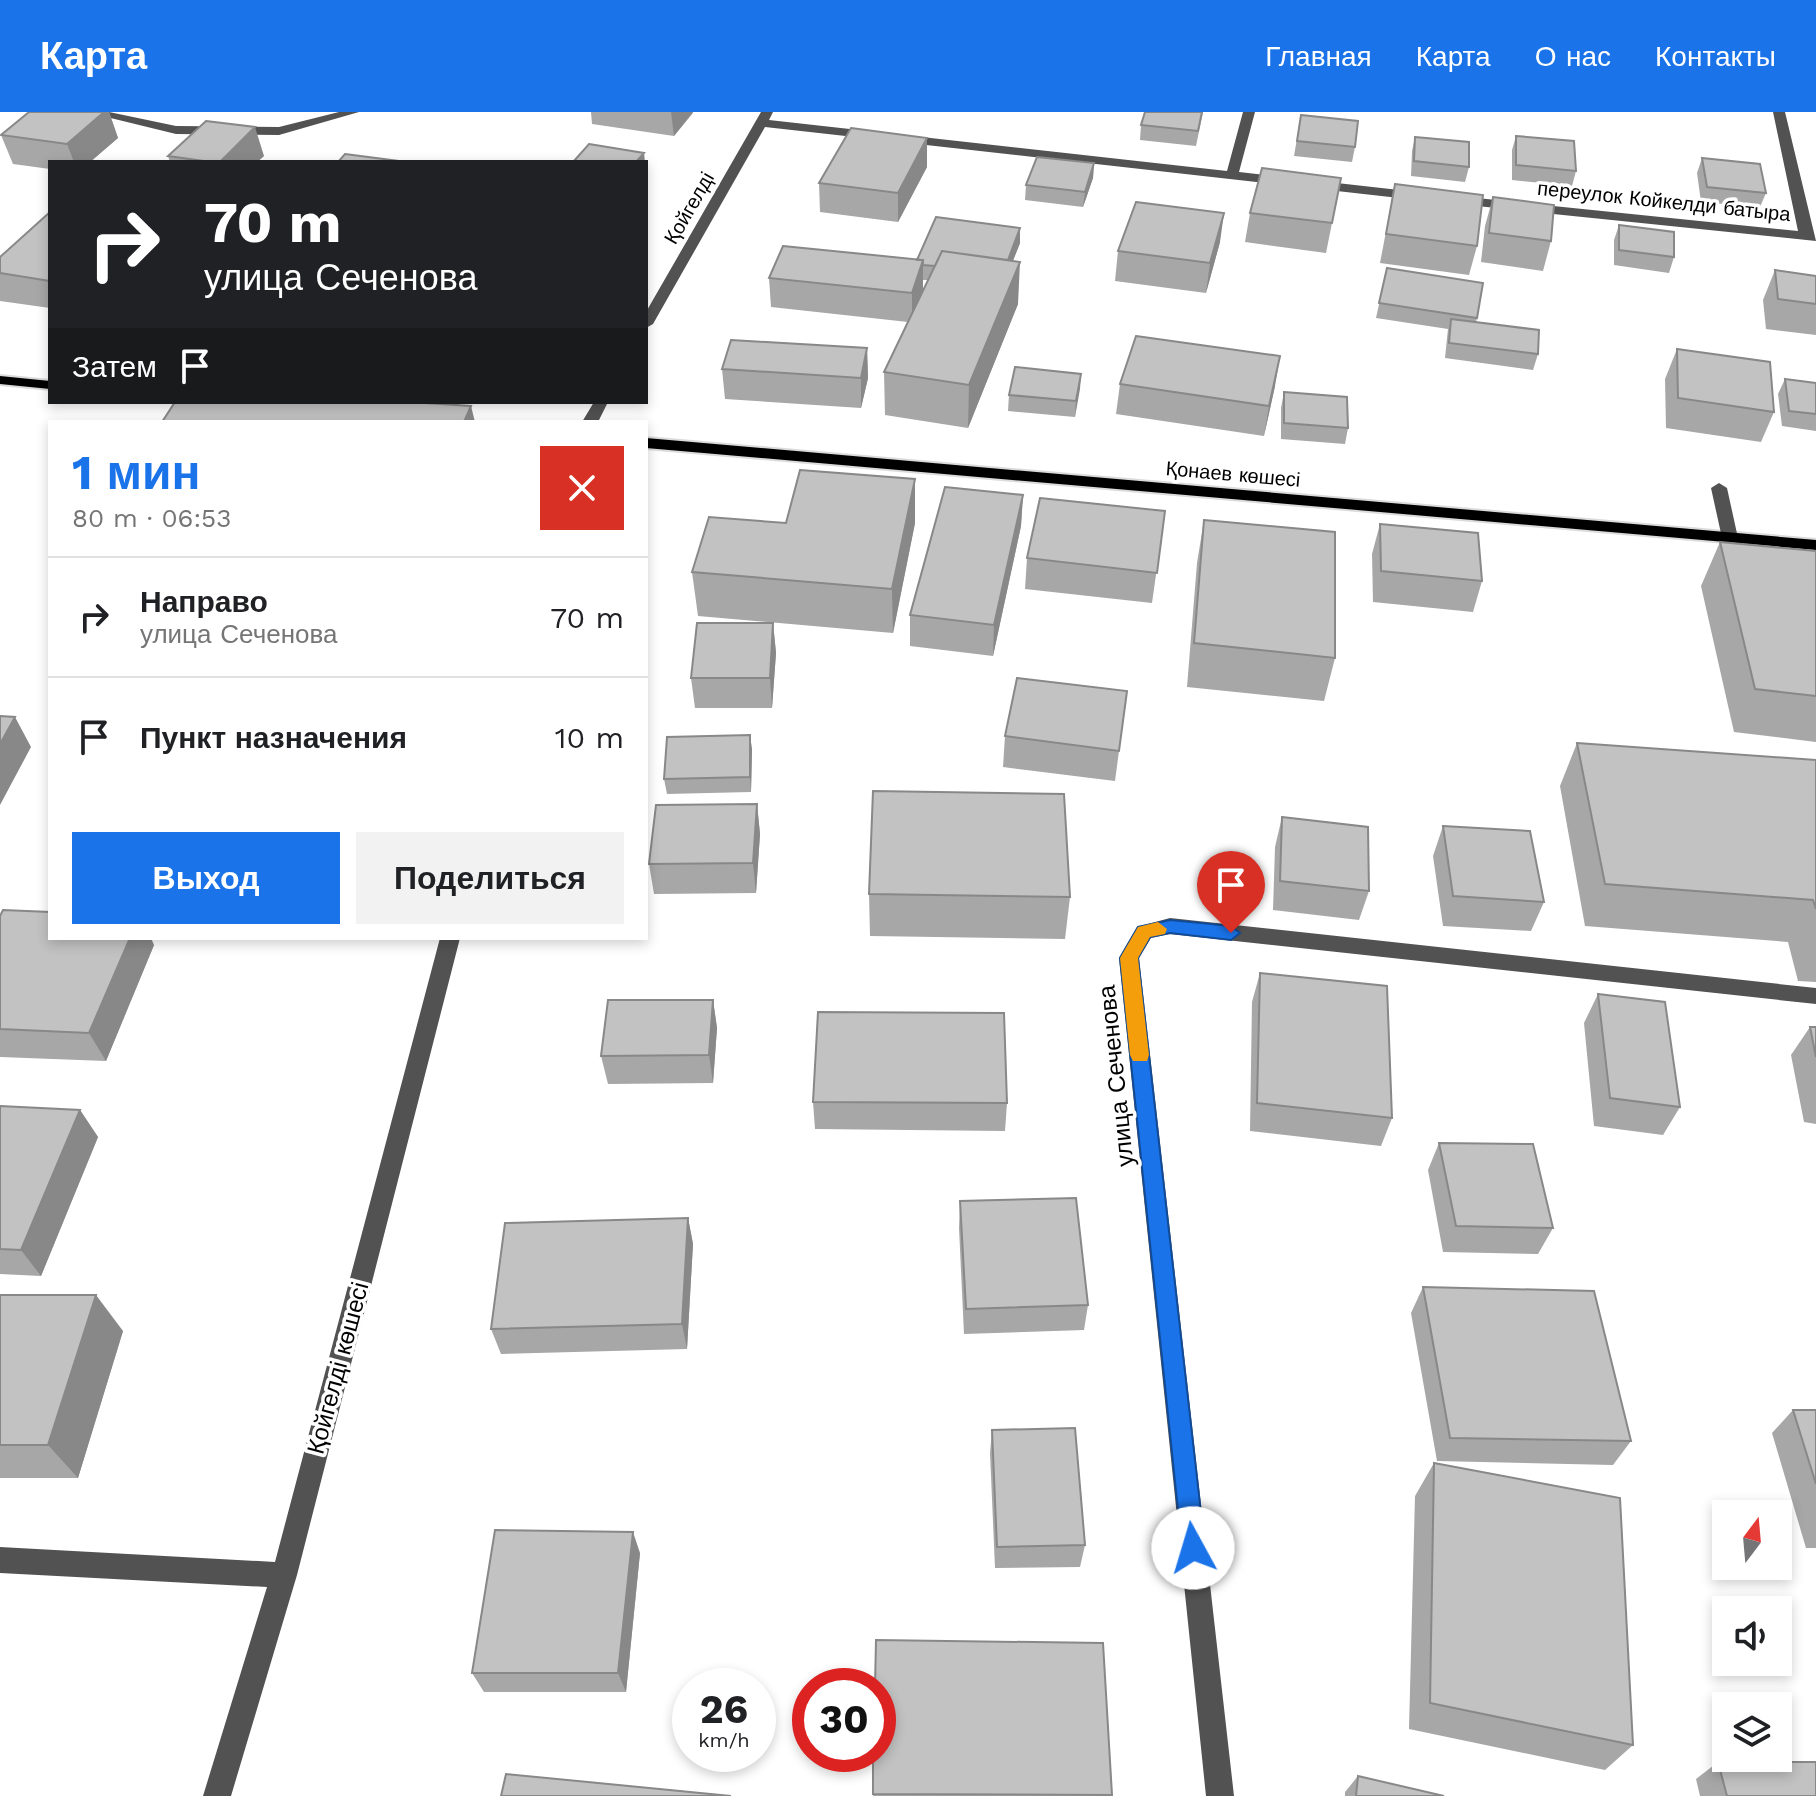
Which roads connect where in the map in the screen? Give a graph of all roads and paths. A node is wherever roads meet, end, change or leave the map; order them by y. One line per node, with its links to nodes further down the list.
1 (92, 112): 2 (street)
2 (353, 112)
3 (1249, 112): 6 (street)
4 (1779, 112): 9 (street, переулок Койкелди батыра)
5 (764, 117): 6 (street); 10 (street, Қойгелді)
6 (1232, 176): 7 (street)
7 (1434, 197)
8 (1449, 199): 9 (street, переулок Койкелди батыра)
9 (1811, 237)
10 (648, 320)
11 (0, 380): 12 (main road)
12 (48, 385)
13 (648, 443): 15 (main road, Қонаев көшесі)
14 (1719, 488): 15 (street)
15 (1730, 538): 16 (main road, Қонаев көшесі)
16 (1816, 545)
17 (449, 940): 20 (street, Қойгелді көшесі)
18 (1816, 996): 22 (street, улица Сеченова)
19 (0, 1560): 20 (street)
20 (284, 1575): 21 (street, Қойгелді көшесі)
21 (217, 1796)
22 (1220, 1796)

